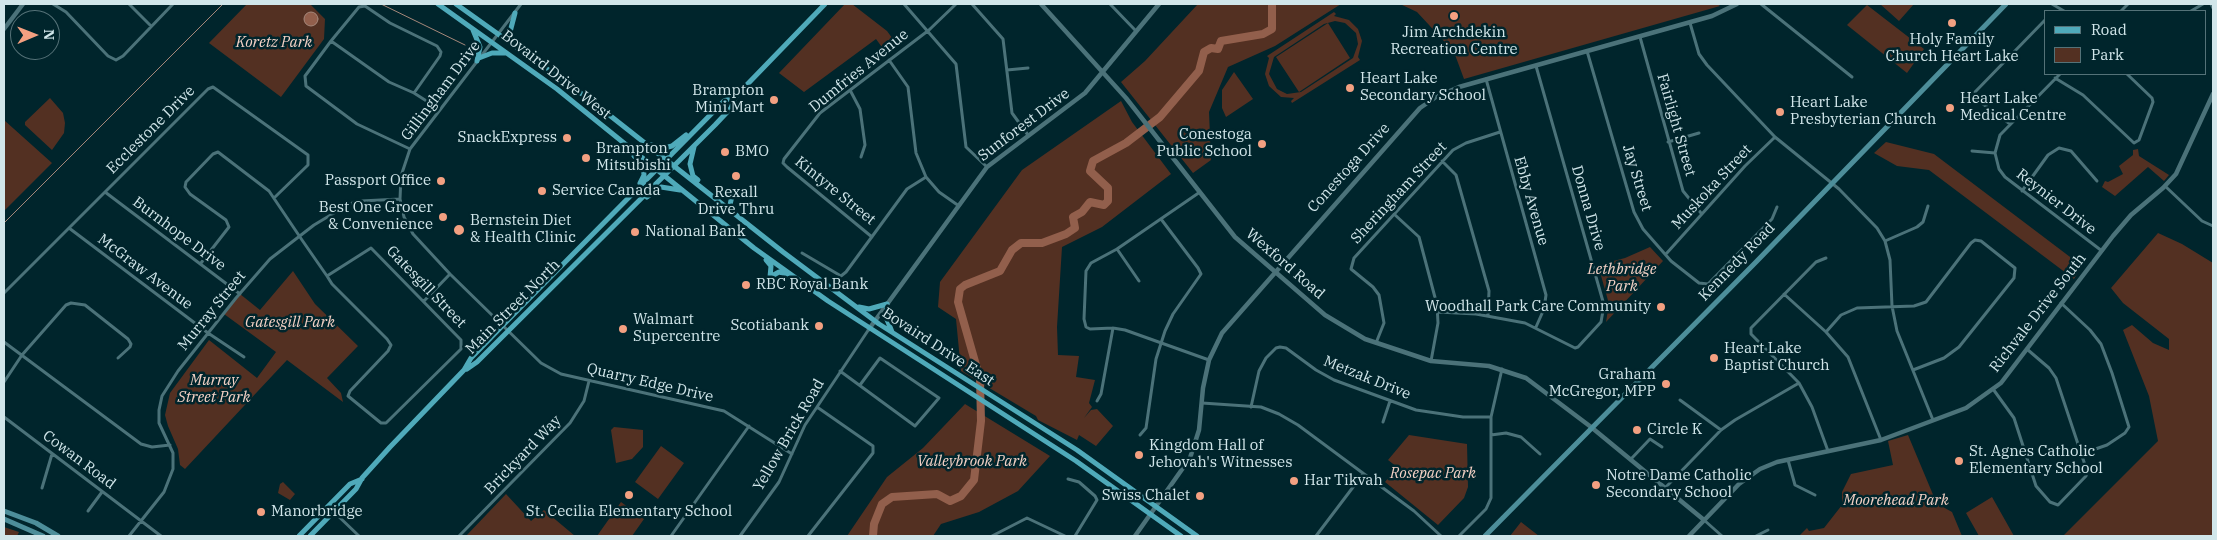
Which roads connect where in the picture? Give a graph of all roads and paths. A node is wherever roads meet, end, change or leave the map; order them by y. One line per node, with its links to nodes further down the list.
1 (23, 4): 27 (street)
2 (53, 4): 25 (street)
3 (129, 4): 25 (street)
4 (173, 4): 25 (street)
5 (438, 4): 26 (main road, Bovaird Drive West)
6 (456, 4): 30 (main road, Bovaird Drive West)
7 (521, 4): 22 (street, Gillingham Drive)
8 (825, 4): 51 (main road)
9 (904, 4): 28 (street)
10 (956, 4): 28 (street, Dumfries Avenue)
11 (972, 4): 41 (street)
12 (1041, 4): 42 (street, Wexford Road)
13 (1110, 4): 29 (street)
14 (1160, 4): 29 (street, Sunforest Drive)
15 (1736, 4): 24 (street, Conestoga Drive)
16 (1761, 4): 45 (street)
17 (2006, 4): 76 (main road, Kennedy Road)
18 (2052, 4): 20 (street)
19 (2211, 4): 21 (street)
20 (2058, 5)
21 (2213, 8)
22 (514, 13): 30 (street, Gillingham Drive); 34 (main road)
23 (2044, 21): 53 (street)
24 (1690, 23): 31 (street, Conestoga Drive); 58 (street)
25 (151, 26)
26 (472, 28): 33 (main road, Bovaird Drive West); 37 (main road)
27 (4, 29)
28 (929, 30): 38 (street, Dumfries Avenue); 71 (street)
29 (1136, 31): 42 (street, Sunforest Drive)
30 (498, 34): 33 (street, Gillingham Drive); 34 (main road, Bovaird Drive West)
31 (1640, 36): 35 (street, Conestoga Drive); 60 (street, Fairlight Street)
32 (331, 41): 49 (street); 49 (street); 62 (street)
33 (492, 42): 36 (main road, Bovaird Drive West); 37 (street, Gillingham Drive)
34 (515, 46): 59 (main road, Bovaird Drive West)
35 (1587, 51): 39 (street, Conestoga Drive); 104 (street, Jay Street)
36 (507, 53): 37 (main road); 63 (main road, Bovaird Drive West)
37 (478, 60): 52 (street, Gillingham Drive)
38 (889, 60): 48 (street, Dumfries Avenue); 74 (street)
39 (1536, 66): 47 (street, Conestoga Drive); 125 (street, Donna Drive)
40 (1028, 68): 41 (street)
41 (1007, 70): 57 (street)
42 (1102, 71): 57 (street, Sunforest Drive); 80 (street, Wexford Road)
43 (2059, 75): 46 (street)
44 (2128, 75): 46 (street)
45 (1852, 77)
46 (2055, 78): 53 (street)
47 (1486, 79): 54 (street, Ebby Avenue); 107 (street, Conestoga Drive)
48 (850, 90): 66 (street); 69 (street, Dumfries Avenue)
49 (414, 93): 52 (street)
50 (2213, 94): 77 (street, Richvale Drive South)
51 (736, 96): 55 (main road); 61 (main road, Main Street North)
52 (439, 108): 62 (street, Gillingham Drive)
53 (2010, 124): 65 (street)
54 (1500, 132): 68 (street, Sheringham Street); 125 (street, Ebby Avenue)
55 (691, 134): 59 (main road); 67 (main road, Main Street North)
56 (1699, 134): 60 (street)
57 (1028, 135): 71 (street, Sunforest Drive)
58 (1775, 137): 76 (street); 91 (street, Muskoka Street)
59 (642, 140): 67 (main road, Bovaird Drive West)
60 (1668, 142): 91 (street, Fairlight Street)
61 (696, 143): 70 (main road, Main Street North); 78 (main road)
62 (410, 149): 86 (street, Gillingham Drive)
63 (630, 149): 72 (main road, Bovaird Drive West); 83 (main road)
64 (1972, 151): 65 (street)
65 (1995, 153): 81 (street, Reynier Drive)
66 (861, 157)
67 (666, 159): 70 (main road, Bovaird Drive West); 72 (main road, Main Street North)
68 (1442, 161): 93 (street, Sheringham Street); 121 (street)
69 (783, 163): 98 (street, Kintyre Street)
70 (674, 165): 73 (main road, Main Street North); 78 (main road, Bovaird Drive East)
71 (986, 167): 88 (street, Sunforest Drive)
72 (656, 170): 73 (main road, Bovaird Drive West); 83 (main road, Main Street North)
73 (664, 176): 84 (main road, Bovaird Drive East); 87 (main road, Main Street North)
74 (926, 176): 88 (street); 98 (street)
75 (2097, 181): 81 (street)
76 (1832, 182): 99 (street); 160 (main road, Kennedy Road)
77 (2165, 186): 95 (street); 101 (street, Richvale Drive South)
78 (705, 190): 92 (main road, Bovaird Drive East)
79 (734, 191): 92 (main road)
80 (1201, 191): 94 (street); 107 (street, Wexford Road)
81 (2022, 191): 101 (street, Reynier Drive)
82 (105, 192): 85 (street, Ecclestone Drive); 96 (street, Ecclestone Drive); 106 (street, Burnhope Drive)
83 (633, 193): 123 (main road, Main Street North)
84 (685, 193): 87 (main road); 102 (main road, Bovaird Drive East)
85 (274, 198): 97 (street, Gatesgill Street); 106 (street, Gatesgill Street)
86 (400, 199): 97 (street, Murray Street); 108 (street, Gillingham Drive)
87 (640, 200): 127 (main road, Main Street North)
88 (959, 206): 117 (street, Sunforest Drive)
89 (1928, 206): 99 (street)
90 (1777, 207): 104 (street, Jay Street)
91 (1701, 213): 104 (street, Muskoka Street)
92 (736, 214): 119 (main road, Bovaird Drive East)
93 (1394, 214): 120 (street); 133 (street, Sheringham Street)
94 (1161, 218): 100 (street); 132 (street)
95 (2213, 226)
96 (69, 228): 112 (street, Ecclestone Drive); 129 (street, McGraw Avenue)
97 (299, 235): 109 (street, Gatesgill Street); 113 (street, Murray Street)
98 (872, 236): 103 (street)
99 (1885, 241): 118 (street)
100 (1117, 249): 111 (street); 124 (street)
101 (2102, 251): 116 (street, Richvale Drive South)
102 (761, 252): 110 (main road, Bovaird Drive East); 110 (main road)
103 (802, 253)
104 (1666, 254)
105 (1826, 258): 114 (street)
106 (201, 264): 113 (street, Burnhope Drive)
107 (1275, 270): 133 (street, Wexford Road); 138 (street, Conestoga Drive)
108 (450, 274): 115 (street); 123 (street, Gillingham Drive)
109 (326, 276): 115 (street, Gatesgill Street); 115 (street, Gatesgill Street)
110 (796, 278): 126 (main road, Bovaird Drive East)
111 (1139, 281)
112 (4, 293)
113 (240, 294): 129 (street, Murray Street)
114 (1784, 294): 128 (street); 146 (street)
115 (424, 301)
116 (2061, 303): 134 (street, Richvale Drive South); 171 (street)
117 (887, 304): 119 (main road); 122 (street, Sunforest Drive); 130 (main road)
118 (1892, 306): 128 (street); 142 (street); 142 (street)
119 (858, 307): 122 (main road, Bovaird Drive East)
120 (1438, 312): 121 (street); 139 (street)
121 (1488, 316): 125 (street)
122 (875, 321): 126 (street, Yellow Brick Road); 130 (main road, Bovaird Drive East)
123 (503, 325): 127 (street, Gillingham Drive); 141 (main road, Main Street North)
124 (1113, 328): 132 (street); 150 (street)
125 (1536, 328)
126 (869, 329): 143 (street, Yellow Brick Road); 185 (main road, Bovaird Drive East)
127 (508, 331): 141 (main road, Main Street North); 144 (street, Quarry Edge Drive)
128 (1826, 332): 164 (street)
129 (208, 333): 136 (street, McGraw Avenue); 165 (street, Murray Street)
130 (894, 334): 181 (main road, Bovaird Drive East)
131 (4, 342): 135 (street)
132 (1161, 343): 138 (street); 162 (street)
133 (1376, 343): 139 (street, Wexford Road)
134 (2028, 350): 148 (street, Richvale Drive South); 171 (street)
135 (22, 355): 137 (street); 145 (street); 165 (street)
136 (244, 357)
137 (118, 358)
138 (1209, 360): 152 (street, Conestoga Drive)
139 (1430, 361): 140 (street, Wexford Road)
140 (1502, 369): 156 (street); 160 (street, Wexford Road)
141 (464, 370): 175 (main road, Main Street North)
142 (1913, 370): 157 (street)
143 (840, 371): 147 (street); 153 (street, Yellow Brick Road)
144 (589, 381): 159 (street, Quarry Edge Drive); 197 (street, Brickyard Way)
145 (4, 382)
146 (1799, 383): 161 (street); 167 (street)
147 (860, 385): 147 (street)
148 (1993, 390): 157 (street, Richvale Drive South); 171 (street)
149 (1680, 400): 161 (street)
150 (1096, 401)
151 (1390, 401): 154 (street, Metzak Drive); 156 (street, Metzak Drive); 158 (street)
152 (1202, 403): 154 (street); 181 (street, Conestoga Drive)
153 (817, 407): 169 (street, Yellow Brick Road); 200 (street)
154 (1251, 407): 174 (street)
155 (4, 417): 168 (street, Cowan Road)
156 (1491, 417): 163 (street)
157 (1933, 420): 164 (street, Richvale Drive South)
158 (1383, 422)
159 (749, 426): 169 (street, Quarry Edge Drive); 198 (street)
160 (1591, 427): 172 (street, Wexford Road); 210 (main road, Kennedy Road)
161 (1721, 430): 178 (street)
162 (1140, 435)
163 (1491, 435): 170 (street); 209 (street)
164 (1881, 440): 167 (street, Richvale Drive South)
165 (170, 445): 187 (street, Murray Street)
166 (1662, 447): 172 (street)
167 (1828, 451): 173 (street, Richvale Drive South)
168 (52, 454): 177 (street); 179 (street, Cowan Road)
169 (792, 454): 199 (street, Yellow Brick Road)
170 (1540, 454)
171 (2081, 454)
172 (1630, 459): 178 (street, Wexford Road)
173 (1788, 460): 180 (street); 188 (street, Richvale Drive South)
174 (1363, 474): 207 (street); 208 (street)
175 (362, 478): 184 (main road, Main Street North); 194 (main road, Main Street North)
176 (1068, 479): 203 (street)
177 (42, 488)
178 (1665, 488): 188 (street, Wexford Road)
179 (102, 492): 183 (street); 187 (street, Cowan Road)
180 (1815, 495)
181 (1157, 506): 185 (street, Conestoga Drive); 206 (main road, Bovaird Drive East)
182 (4, 511): 191 (main road)
183 (88, 511)
184 (334, 512): 195 (main road, Main Street North); 196 (street)
185 (1151, 514): 204 (street, Conestoga Drive); 205 (main road, Bovaird Drive East)
186 (4, 519): 190 (main road)
187 (141, 520): 192 (street, Murray Street); 193 (street, Cowan Road)
188 (1704, 520): 211 (street, Richvale Drive South); 212 (street)
189 (1768, 530): 213 (street)
190 (44, 536)
191 (58, 536)
192 (130, 536)
193 (161, 536)
194 (299, 536)
195 (310, 536)
196 (359, 536)
197 (459, 536)
198 (671, 536)
199 (740, 536)
200 (808, 536)
201 (992, 536): 202 (street)
202 (1065, 536)
203 (1075, 536)
204 (1135, 536)
205 (1181, 536)
206 (1198, 536)
207 (1316, 536)
208 (1441, 536)
209 (1459, 536)
210 (1485, 536)
211 (1689, 536)
212 (1722, 536)
213 (1756, 536)

